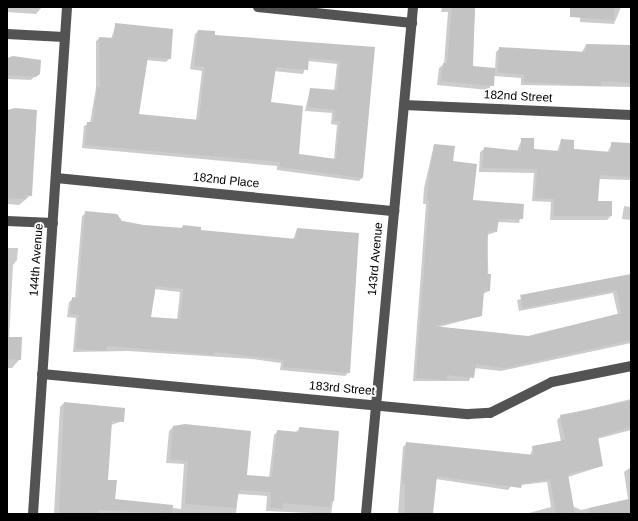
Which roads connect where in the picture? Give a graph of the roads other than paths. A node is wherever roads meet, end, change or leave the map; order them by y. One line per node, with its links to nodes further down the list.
1 (67, 7): 6 (street, 144th Avenue)
2 (258, 7): 4 (street)
3 (413, 7): 4 (street, 143rd Avenue)
4 (412, 23): 7 (street, 143rd Avenue)
5 (7, 34): 6 (street)
6 (64, 37): 9 (street, 144th Avenue)
7 (404, 104): 8 (street, 182nd Street); 10 (street, 143rd Avenue)
8 (631, 115)
9 (56, 178): 10 (street, 182nd Place); 12 (street, 144th Avenue)
10 (394, 211): 15 (street, 143rd Avenue)
11 (7, 221): 12 (street)
12 (53, 223): 14 (street, 144th Avenue)
13 (631, 366): 15 (street, 183rd Street)
14 (42, 374): 15 (street, 183rd Street); 16 (street, 144th Avenue)
15 (376, 405): 17 (street, 143rd Avenue)
16 (33, 514)
17 (366, 514)

